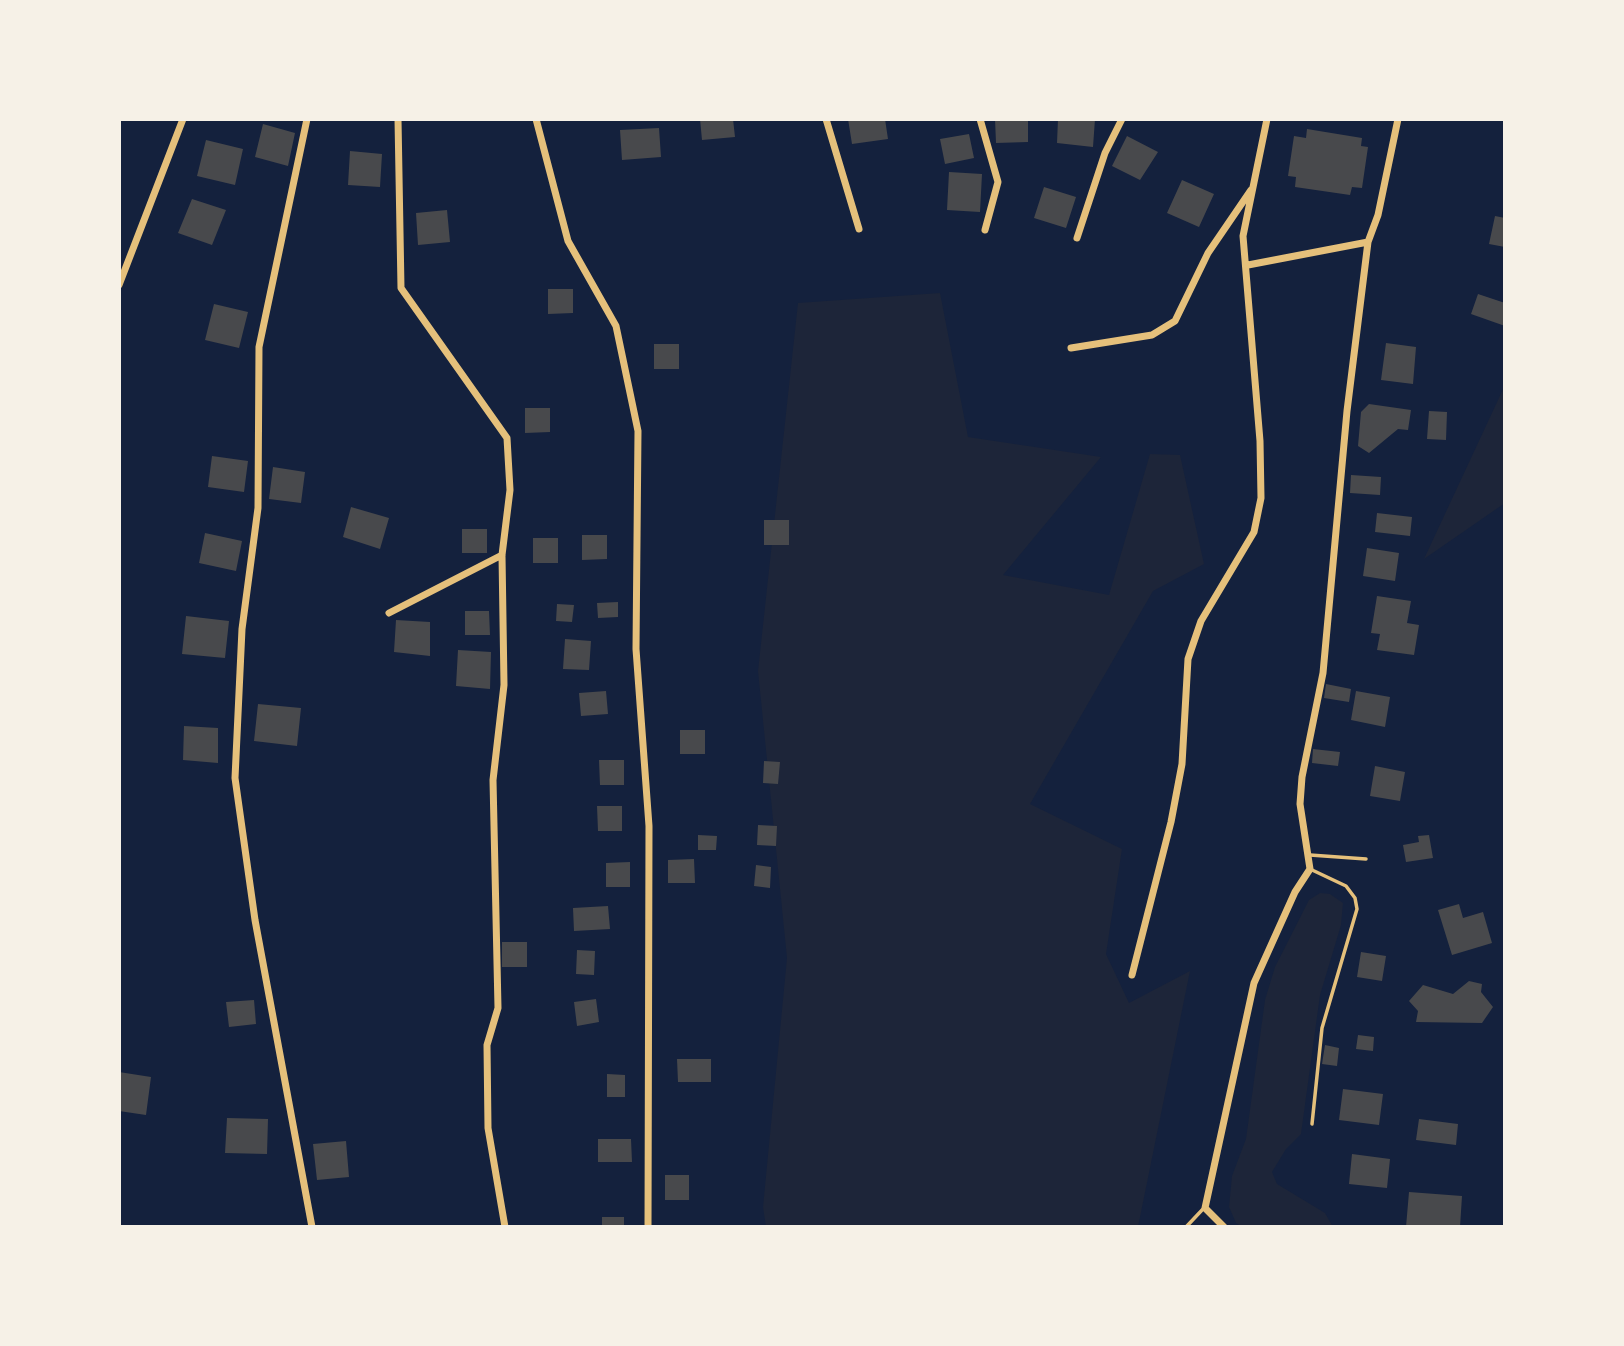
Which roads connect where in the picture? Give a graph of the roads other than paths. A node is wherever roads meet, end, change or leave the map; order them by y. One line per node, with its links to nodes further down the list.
1 (183, 119): 16 (street)
2 (307, 119): 26 (street)
3 (397, 119): 18 (street)
4 (536, 119): 28 (street)
5 (826, 119): 11 (street)
6 (979, 119): 12 (street)
7 (1122, 119): 13 (street)
8 (1267, 119): 10 (street)
9 (1398, 119): 14 (street)
10 (1254, 186): 15 (street); 17 (street)
11 (859, 229)
12 (985, 230)
13 (1077, 238)
14 (1368, 242): 15 (street); 20 (street)
15 (1248, 265): 23 (street)
16 (119, 285)
17 (1072, 348)
18 (502, 555): 19 (street); 27 (street)
19 (389, 613)
20 (1310, 855): 21 (lane); 22 (street)
21 (1366, 859)
22 (1310, 869): 24 (lane); 25 (street)
23 (1132, 975)
24 (1311, 1124)
25 (1205, 1208): 29 (lane); 30 (street)
26 (312, 1227)
27 (505, 1227)
28 (648, 1227)
29 (1186, 1227)
30 (1224, 1227)

